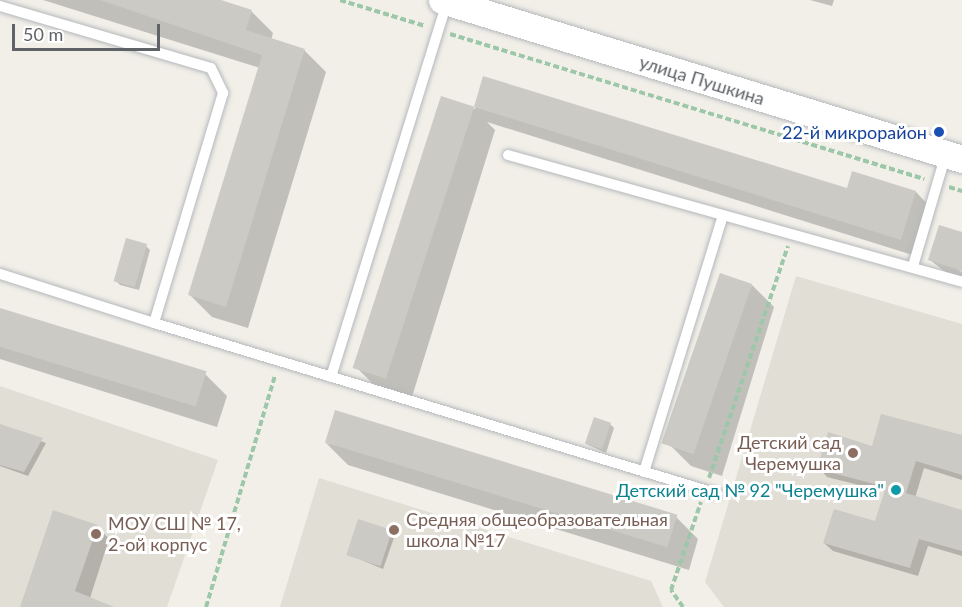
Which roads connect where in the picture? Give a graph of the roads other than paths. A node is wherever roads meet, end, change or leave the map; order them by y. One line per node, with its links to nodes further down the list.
1 (445, 1): 4 (street, улица Пушкина); 10 (lane)
2 (0, 6): 9 (lane)
3 (508, 154): 5 (lane)
4 (954, 156): 6 (lane)
5 (722, 218): 6 (lane); 11 (lane)
6 (913, 266): 8 (lane)
7 (0, 274): 9 (lane)
8 (962, 282)
9 (154, 323): 10 (lane)
10 (331, 377): 11 (lane)
11 (644, 472): 12 (lane)
12 (718, 494)

